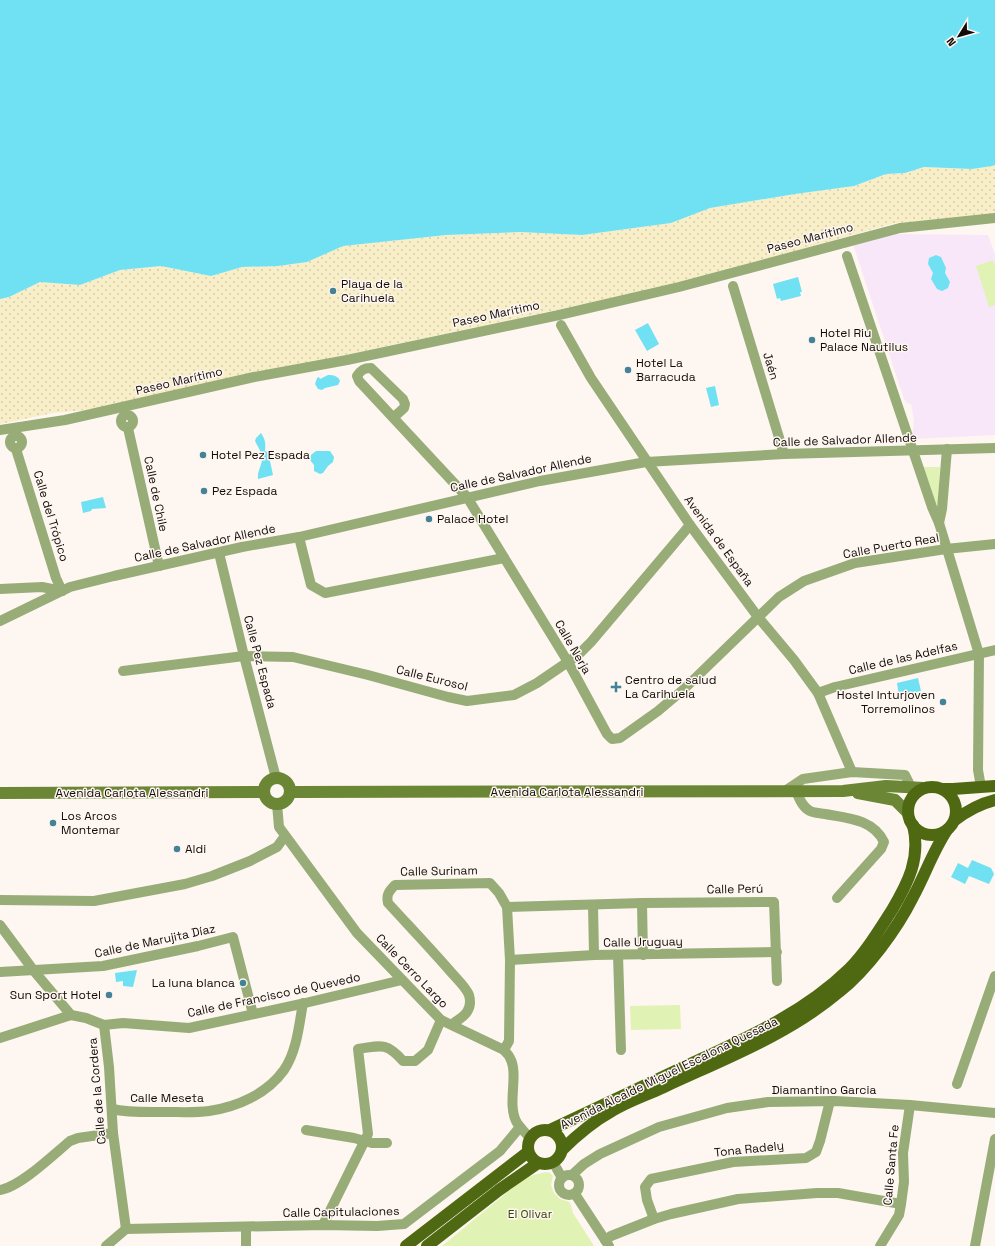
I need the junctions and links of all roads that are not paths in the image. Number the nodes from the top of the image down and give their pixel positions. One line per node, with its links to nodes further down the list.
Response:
1 (995, 218): 7 (street, Paseo Marítimo)
2 (848, 256): 11 (street)
3 (733, 286): 12 (street, Jaén)
4 (562, 325): 13 (street, Avenida de España)
5 (394, 417): 5 (street, Calle Nerja); 14 (street, Calle Nerja)
6 (128, 428): 22 (street, Calle de Chile)
7 (0, 430)
8 (995, 448): 10 (street, Calle de Salvador Allende)
9 (16, 449): 24 (street, Calle del Trópico)
10 (947, 450): 11 (street, Calle de Salvador Allende); 15 (street)
11 (912, 451): 12 (street, Calle de Salvador Allende); 15 (street)
12 (784, 454): 13 (street, Calle de Salvador Allende)
13 (646, 462): 14 (street, Calle de Salvador Allende); 16 (street, Avenida de España)
14 (467, 497): 17 (street, Calle de Salvador Allende); 21 (street, Calle Nerja)
15 (939, 523): 19 (street)
16 (690, 525): 25 (street, Avenida de España); 30 (street, Calle Eurosol)
17 (299, 536): 20 (street, Calle de Salvador Allende); 21 (street)
18 (995, 544): 19 (street, Calle Puerto Real)
19 (946, 549): 25 (street, Calle Puerto Real); 28 (street)
20 (219, 552): 22 (street, Calle de Salvador Allende); 29 (street, Calle Pez Espada)
21 (504, 558): 30 (street, Calle Nerja)
22 (159, 566): 24 (street, Calle de Salvador Allende)
23 (0, 589): 24 (street)
24 (62, 591): 26 (street, Calle de Salvador Allende)
25 (758, 617): 30 (street, Calle Nerja); 32 (street, Avenida de España)
26 (0, 621)
27 (995, 650): 28 (street, Calle de las Adelfas)
28 (979, 654): 32 (street, Calle de las Adelfas); 37 (street)
29 (244, 656): 30 (street, Calle Eurosol); 31 (street, Calle Eurosol); 34 (street, Calle Pez Espada)
30 (568, 662)
31 (123, 670)
32 (818, 693): 33 (street, Avenida de España)
33 (852, 772): 36 (street); 40 (street)
34 (276, 778): 42 (main road); 43 (main road)
35 (995, 786): 37 (main road)
36 (911, 787): 38 (main road, Avenida Carlota Alessandri); 41 (main road, Avenida Carlota Alessandri)
37 (981, 787): 39 (main road)
38 (924, 788): 39 (main road); 47 (main road)
39 (942, 789): 48 (main road)
40 (790, 791): 41 (main road, Avenida Carlota Alessandri); 43 (main road, Avenida Carlota Alessandri); 52 (street)
41 (842, 791): 47 (main road, Avenida Carlota Alessandri)
42 (264, 792): 44 (main road, Avenida Carlota Alessandri); 46 (main road)
43 (291, 792): 46 (main road)
44 (0, 793)
45 (995, 800): 48 (main road)
46 (277, 804): 51 (street, Calle Cerro Largo)
47 (908, 813): 49 (main road)
48 (955, 820): 50 (main road)
49 (913, 826): 50 (main road); 84 (main road, Avenida Alcalde Miguel Escalona Quesada)
50 (947, 830): 90 (main road, Avenida Alcalde Miguel Escalona Quesada)
51 (285, 836): 53 (street); 66 (street, Calle Cerro Largo)
52 (837, 898)
53 (0, 900)
54 (642, 903): 55 (street, Calle Perú); 58 (street, Calle Perú); 59 (street)
55 (593, 905): 56 (street, Calle Perú); 61 (street)
56 (507, 907): 62 (street, Calle Surinam); 73 (street, Calle Surinam)
57 (0, 925): 63 (street)
58 (777, 952): 59 (street, Calle Uruguay); 67 (street, Calle Perú)
59 (643, 954): 60 (street, Calle Uruguay)
60 (618, 955): 61 (street, Calle Uruguay); 76 (street)
61 (594, 956): 62 (street, Calle Uruguay)
62 (510, 960): 75 (street, Calle Surinam)
63 (34, 971): 64 (street, Calle de Marujita Díaz); 69 (street, Calle de Marujita Díaz); 70 (street)
64 (0, 972)
65 (995, 976): 77 (street)
66 (402, 980): 68 (street, Calle de Francisco de Quevedo); 71 (street, Calle Cerro Largo)
67 (777, 981)
68 (303, 1003): 69 (street, Calle de Francisco de Quevedo); 80 (street, Calle Meseta)
69 (254, 1014): 72 (street, Calle de Francisco de Quevedo)
70 (71, 1015): 72 (street, Calle de la Cordera); 74 (street)
71 (441, 1020): 73 (street, Calle Cerro Largo); 88 (street)
72 (104, 1025): 80 (street, Calle de la Cordera)
73 (454, 1026): 75 (street, Calle Cerro Largo)
74 (0, 1038)
75 (504, 1050): 82 (street)
76 (621, 1050)
77 (957, 1084)
78 (830, 1101): 79 (street, Diamantino Garcia); 94 (street, Diamantino Garcia); 98 (street, Tona Radely)
79 (910, 1105): 81 (street, Diamantino Garcia); 97 (street, Calle Santa Fe)
80 (112, 1109): 85 (street, Calle de la Cordera)
81 (995, 1113)
82 (520, 1127): 86 (street); 99 (street, Calle Capitulaciones)
83 (306, 1130): 88 (street)
84 (550, 1130): 86 (main road); 90 (main road)
85 (113, 1133): 95 (street); 101 (street, Calle de la Cordera)
86 (530, 1138): 91 (main road)
87 (995, 1139): 108 (street)
88 (365, 1141): 89 (street); 99 (street)
89 (387, 1143)
90 (562, 1150): 92 (main road)
91 (528, 1152): 93 (main road); 105 (main road)
92 (553, 1162): 93 (main road); 94 (street)
93 (538, 1163): 106 (main road)
94 (567, 1176): 96 (street); 96 (street)
95 (0, 1190)
96 (575, 1194): 102 (street)
97 (901, 1204): 98 (street); 107 (street, Calle Santa Fe)
98 (654, 1219): 102 (street)
99 (323, 1225): 100 (street, Calle Capitulaciones)
100 (246, 1227): 101 (street, Calle Capitulaciones); 104 (street)
101 (126, 1229): 103 (street)
102 (607, 1243)
103 (106, 1246)
104 (246, 1246)
105 (406, 1246)
106 (427, 1246)
107 (880, 1246)
108 (975, 1246)

